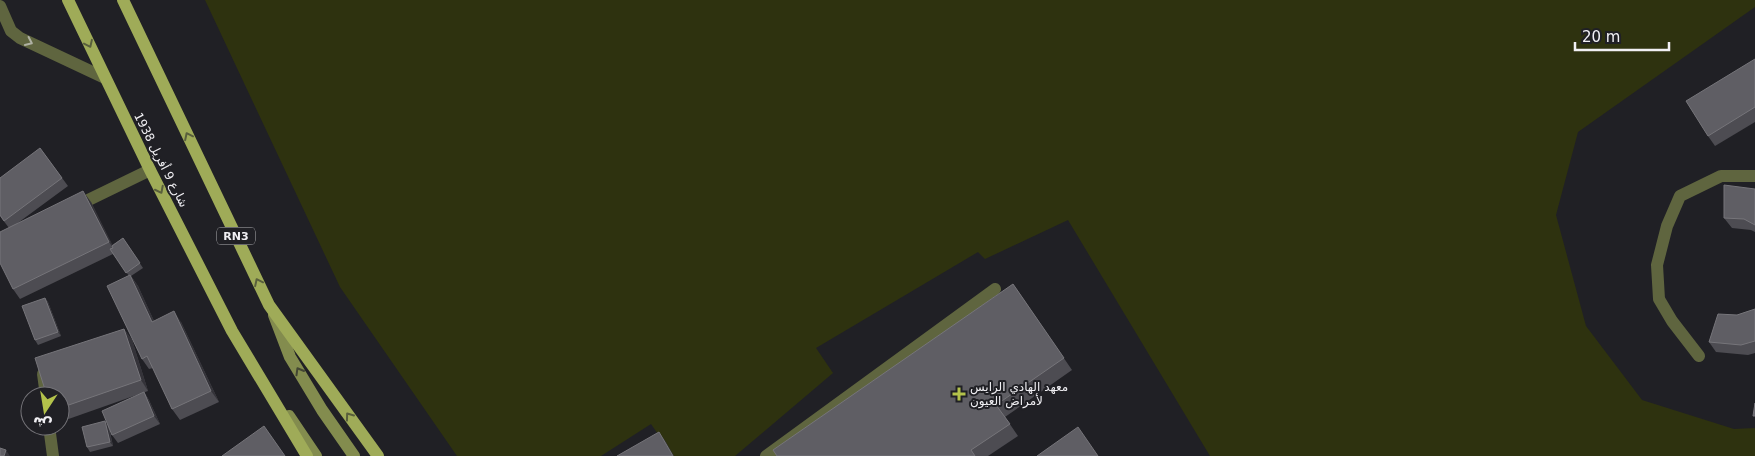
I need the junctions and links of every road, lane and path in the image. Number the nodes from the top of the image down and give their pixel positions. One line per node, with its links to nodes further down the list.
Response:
1 (68, 0): 4 (main road, شارع 9 أفريل 1938, one-way to 4)
2 (123, 0): 9 (main road, RN3, one-way to 2)
3 (0, 6): 4 (street, one-way to 4)
4 (105, 78): 5 (main road, شارع 9 أفريل 1938)
5 (150, 170): 7 (street); 10 (main road, شارع 9 أفريل 1938, one-way to 10)
6 (1755, 176): 11 (street)
7 (65, 212)
8 (995, 289): 20 (street)
9 (270, 305): 18 (main road, one-way to 9); 19 (main road, RN3, one-way to 9)
10 (232, 331): 16 (main road, شارع 9 أفريل 1938); 17 (main road, شارع 9 أفريل 1938)
11 (1700, 356)
12 (41, 363): 13 (street)
13 (44, 386)
14 (50, 436): 15 (street)
15 (53, 456)
16 (307, 456)
17 (316, 456)
18 (354, 456)
19 (378, 456)
20 (766, 456)

